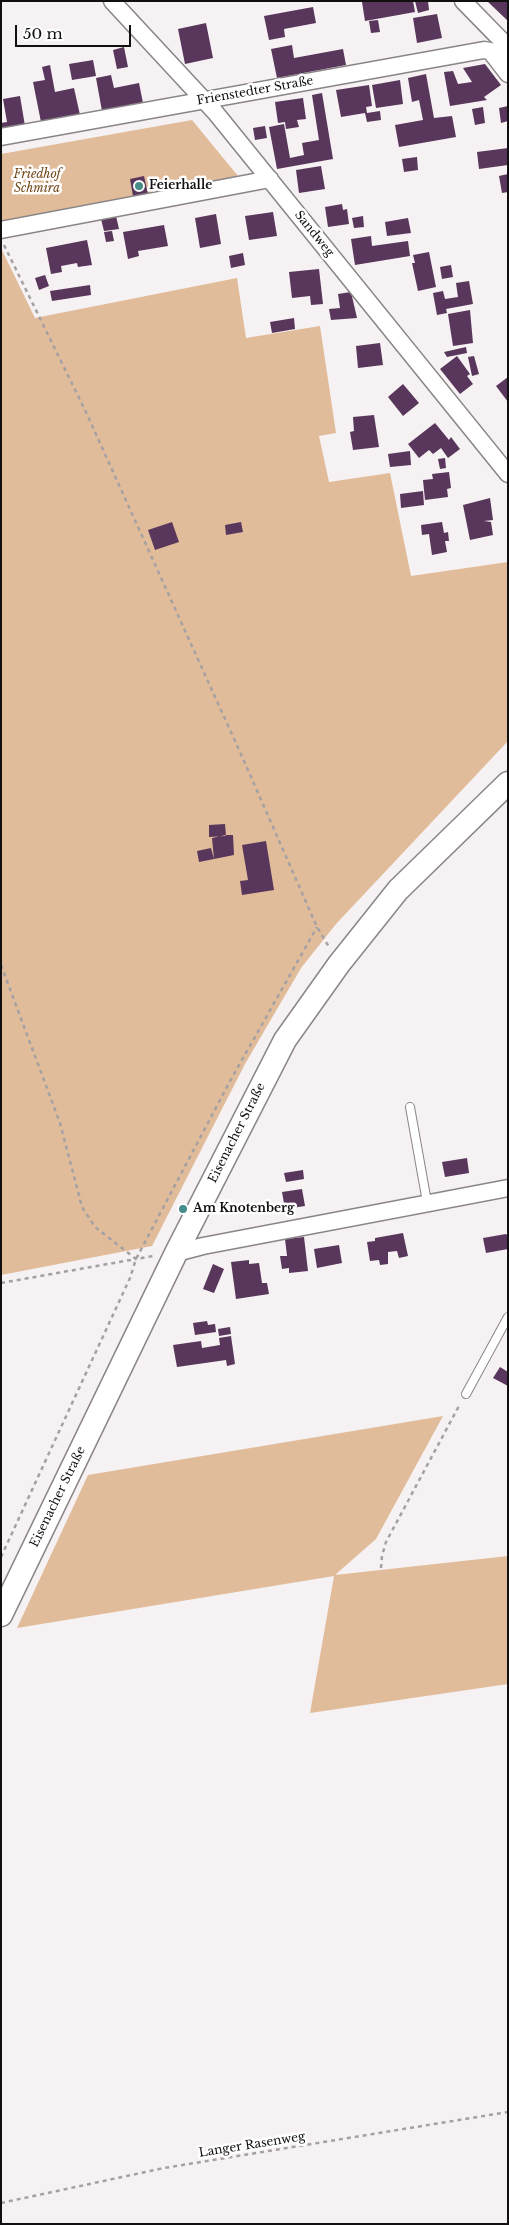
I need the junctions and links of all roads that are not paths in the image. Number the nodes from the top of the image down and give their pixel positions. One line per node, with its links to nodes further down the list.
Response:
1 (112, 1): 7 (street, Sandweg)
2 (462, 1): 3 (street)
3 (508, 47)
4 (490, 51): 5 (street, Frienstedter Straße); 6 (street); 7 (street, Frienstedter Straße)
5 (508, 59)
6 (508, 74)
7 (205, 101): 8 (street, Frienstedter Straße); 9 (street, Sandweg)
8 (1, 137)
9 (270, 179): 10 (street); 11 (street, Sandweg)
10 (1, 230)
11 (508, 474)
12 (508, 783): 16 (main road, Eisenacher Straße)
13 (410, 1107): 15 (lane)
14 (508, 1188): 15 (street)
15 (427, 1202): 16 (street)
16 (176, 1253): 19 (main road, Eisenacher Straße)
17 (508, 1316): 18 (lane)
18 (466, 1394)
19 (1, 1615)

